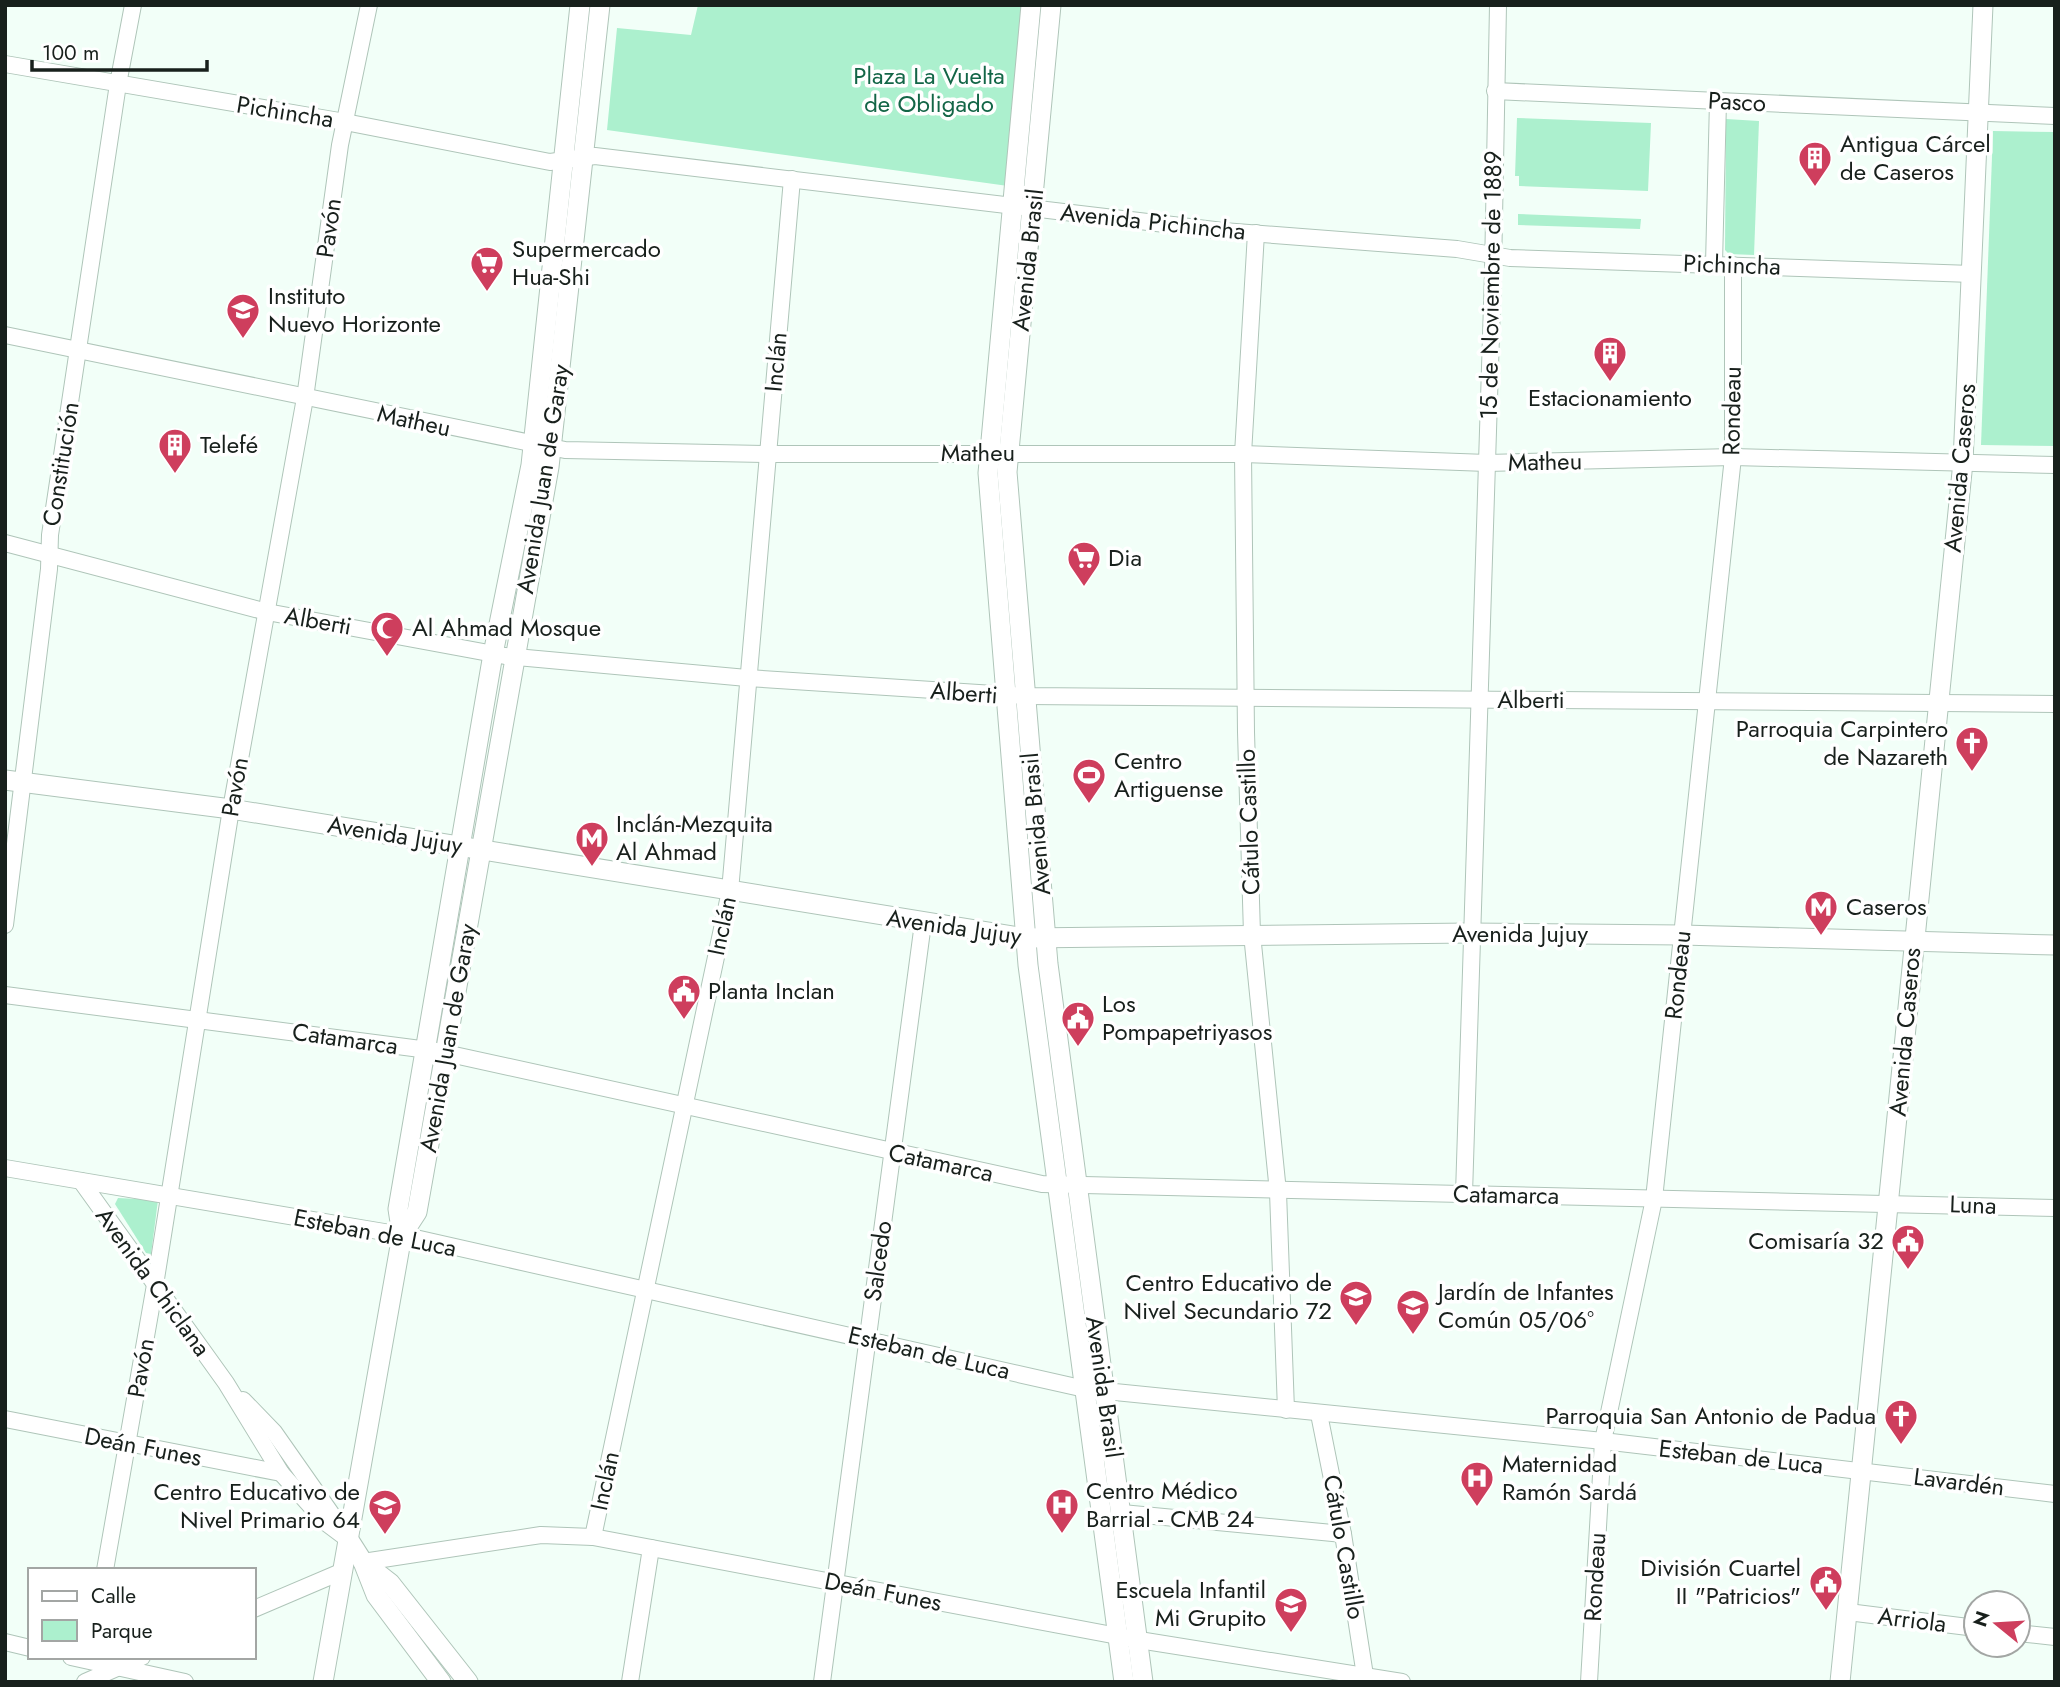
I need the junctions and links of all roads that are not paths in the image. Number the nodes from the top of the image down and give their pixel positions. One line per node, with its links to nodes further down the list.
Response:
1 (133, 5): 10 (street, Constitución)
2 (369, 5): 15 (street, Pavón)
3 (580, 5): 17 (main road, Avenida Juan de Garay)
4 (600, 5): 16 (main road, Avenida Juan de Garay)
5 (1031, 5): 19 (main road, Avenida Brasil)
6 (1051, 5): 20 (main road, Avenida Brasil)
7 (1498, 5): 11 (street, 15 de Noviembre de 1889)
8 (1983, 5): 13 (main road, Avenida Caseros)
9 (5, 64): 10 (street, Pichincha)
10 (118, 84): 15 (street, Pichincha); 27 (street, Constitución)
11 (1495, 91): 12 (street, Pasco); 22 (street, 15 de Noviembre de 1889)
12 (1718, 101): 13 (street, Pasco); 23 (street)
13 (1979, 114): 14 (street, Pasco); 25 (main road, Avenida Caseros)
14 (2055, 116)
15 (345, 122): 17 (street, Pichincha); 28 (street, Pavón)
16 (585, 157): 17 (street, Avenida Pichincha); 18 (street, Avenida Pichincha); 29 (main road, Avenida Juan de Garay)
17 (564, 160): 29 (main road, Avenida Juan de Garay)
18 (792, 179): 19 (street, Avenida Pichincha); 31 (street, Inclán)
19 (1012, 207): 20 (street, Avenida Pichincha); 30 (main road, Avenida Brasil)
20 (1033, 209): 21 (street, Avenida Pichincha); 30 (main road, Avenida Brasil)
21 (1256, 233): 22 (street, Avenida Pichincha); 32 (street, Cátulo Castillo)
22 (1493, 254): 23 (street, Pichincha); 35 (street, 15 de Noviembre de 1889)
23 (1714, 264): 24 (street, Pichincha)
24 (1733, 265): 25 (street, Pichincha); 33 (street, Rondeau)
25 (1972, 274): 34 (main road, Avenida Caseros)
26 (5, 335): 27 (street, Matheu)
27 (78, 351): 28 (street, Matheu); 38 (street, Constitución)
28 (305, 398): 29 (street, Matheu); 39 (street, Pavón)
29 (542, 447): 31 (street, Matheu); 40 (main road, Avenida Juan de Garay); 41 (main road, Avenida Juan de Garay)
30 (998, 453): 31 (street, Matheu); 32 (street, Matheu); 43 (main road, Avenida Brasil); 44 (main road, Avenida Brasil)
31 (767, 454): 42 (street, Inclán)
32 (1243, 454): 35 (street, Matheu); 45 (street, Cátulo Castillo)
33 (1733, 457): 34 (street, Matheu); 35 (street, Matheu); 46 (street, Rondeau)
34 (1963, 462): 36 (street, Matheu); 48 (main road, Avenida Caseros)
35 (1487, 463): 47 (street, 15 de Noviembre de 1889)
36 (2055, 465)
37 (5, 543): 38 (street, Alberti)
38 (49, 556): 39 (street, Alberti); 50 (street, Constitución)
39 (267, 612): 40 (street, Alberti); 51 (street, Pavón)
40 (494, 654): 41 (street, Alberti); 52 (main road, Avenida Juan de Garay)
41 (515, 657): 42 (street, Alberti); 53 (main road, Avenida Juan de Garay)
42 (747, 678): 43 (street, Alberti); 54 (street, Inclán)
43 (1006, 696): 44 (street, Alberti); 60 (main road, Avenida Brasil)
44 (1026, 696): 45 (street, Alberti); 61 (main road, Avenida Brasil)
45 (1246, 696): 47 (street, Alberti); 58 (street, Cátulo Castillo)
46 (1706, 699): 47 (street, Alberti); 48 (street, Alberti); 59 (street, Rondeau)
47 (1478, 700): 57 (street, 15 de Noviembre de 1889)
48 (1937, 703): 49 (street, Alberti); 62 (main road, Avenida Caseros)
49 (2055, 704)
50 (14, 781): 51 (main road, Avenida Jujuy); 56 (street, Constitución)
51 (231, 809): 52 (main road, Avenida Jujuy); 65 (street, Pavón)
52 (461, 846): 53 (main road, Avenida Jujuy); 66 (main road, Avenida Juan de Garay)
53 (481, 849): 54 (main road, Avenida Jujuy); 67 (main road, Avenida Juan de Garay)
54 (730, 891): 55 (main road, Avenida Jujuy); 68 (street, Inclán)
55 (923, 923): 60 (main road, Avenida Jujuy); 69 (street, Salcedo)
56 (5, 925)
57 (1471, 933): 58 (main road, Avenida Jujuy); 59 (main road, Avenida Jujuy); 74 (street, 15 de Noviembre de 1889)
58 (1252, 934): 61 (main road, Avenida Jujuy); 73 (street, Cátulo Castillo)
59 (1682, 935): 62 (main road, Avenida Jujuy); 76 (street, Rondeau)
60 (1026, 938): 61 (main road, Avenida Jujuy); 72 (main road, Avenida Brasil)
61 (1046, 939): 72 (main road, Avenida Brasil)
62 (1913, 944): 63 (main road, Avenida Jujuy); 77 (main road, Avenida Caseros)
63 (2055, 945)
64 (5, 995): 65 (street, Catamarca)
65 (197, 1018): 66 (street, Catamarca); 75 (street, Pavón)
66 (426, 1049): 67 (street, Catamarca); 79 (main road, Avenida Juan de Garay)
67 (447, 1053): 68 (street, Catamarca); 79 (main road, Avenida Juan de Garay)
68 (684, 1107): 69 (street, Catamarca); 81 (street, Inclán)
69 (893, 1153): 72 (street, Catamarca); 82 (street, Salcedo)
70 (5, 1168): 71 (street, Esteban de Luca)
71 (80, 1181): 75 (street, Esteban de Luca); 80 (street, Avenida Chiclana)
72 (1067, 1186): 73 (street, Catamarca); 84 (main road, Avenida Brasil)
73 (1278, 1192): 74 (street, Catamarca); 85 (street, Cátulo Castillo)
74 (1464, 1194): 76 (street, Catamarca)
75 (168, 1196): 79 (street, Esteban de Luca); 80 (street, Pavón)
76 (1654, 1199): 77 (street, Catamarca); 88 (street, Rondeau)
77 (1890, 1203): 78 (street, Luna); 90 (main road, Avenida Caseros)
78 (2055, 1208)
79 (402, 1235): 81 (street, Esteban de Luca); 96 (main road, Avenida Juan de Garay)
80 (155, 1285): 83 (street, Avenida Chiclana); 89 (street, Pavón)
81 (645, 1290): 82 (street, Esteban de Luca); 95 (street, Inclán)
82 (868, 1339): 84 (street, Esteban de Luca); 101 (street, Salcedo)
83 (226, 1383): 91 (street, Avenida Chiclana); 96 (street, Avenida Chiclana)
84 (1094, 1390): 85 (street, Esteban de Luca); 93 (main road, Avenida Brasil); 107 (main road, Avenida Brasil)
85 (1286, 1409): 86 (street, Esteban de Luca)
86 (1319, 1413): 88 (street, Esteban de Luca); 94 (street, Cátulo Castillo)
87 (5, 1419): 89 (street, Deán Funes)
88 (1603, 1441): 90 (street, Esteban de Luca); 124 (street, Rondeau)
89 (128, 1444): 91 (street, Deán Funes); 99 (street, Pavón)
90 (1863, 1470): 92 (street, Lavardén); 103 (main road, Avenida Caseros)
91 (281, 1473): 96 (street, Avenida Chiclana)
92 (2055, 1494)
93 (1122, 1513): 94 (street); 107 (main road, Avenida Brasil)
94 (1343, 1534): 113 (street, Cátulo Castillo)
95 (593, 1537): 97 (street, Deán Funes); 98 (street, Deán Funes)
96 (349, 1540): 98 (main road, Avenida Chiclana); 100 (main road, Avenida Juan de Garay)
97 (651, 1548): 101 (street, Deán Funes); 119 (street)
98 (363, 1562): 117 (main road, Avenida Chiclana); 118 (main road, Avenida Chiclana)
99 (104, 1568)
100 (343, 1571): 102 (street); 116 (main road, Avenida Juan de Garay)
101 (835, 1583): 107 (street, Deán Funes); 120 (street, Salcedo)
102 (256, 1608)
103 (1848, 1612): 104 (street, Arriola); 125 (main road, Avenida Caseros)
104 (1962, 1626)
105 (2032, 1635): 106 (street)
106 (2055, 1637)
107 (1129, 1638): 113 (street, Deán Funes); 121 (main road, Avenida Brasil); 122 (main road, Avenida Brasil)
108 (5, 1642): 109 (street)
109 (28, 1648)
110 (88, 1659): 112 (street); 114 (street)
111 (137, 1659): 112 (street)
112 (117, 1668): 114 (street); 115 (street)
113 (1366, 1679): 123 (street, Deán Funes)
114 (84, 1682)
115 (184, 1682)
116 (323, 1682)
117 (441, 1682)
118 (468, 1682)
119 (630, 1682)
120 (822, 1682)
121 (1124, 1682)
122 (1143, 1682)
123 (1402, 1682)
124 (1590, 1682)
125 (1840, 1682)

